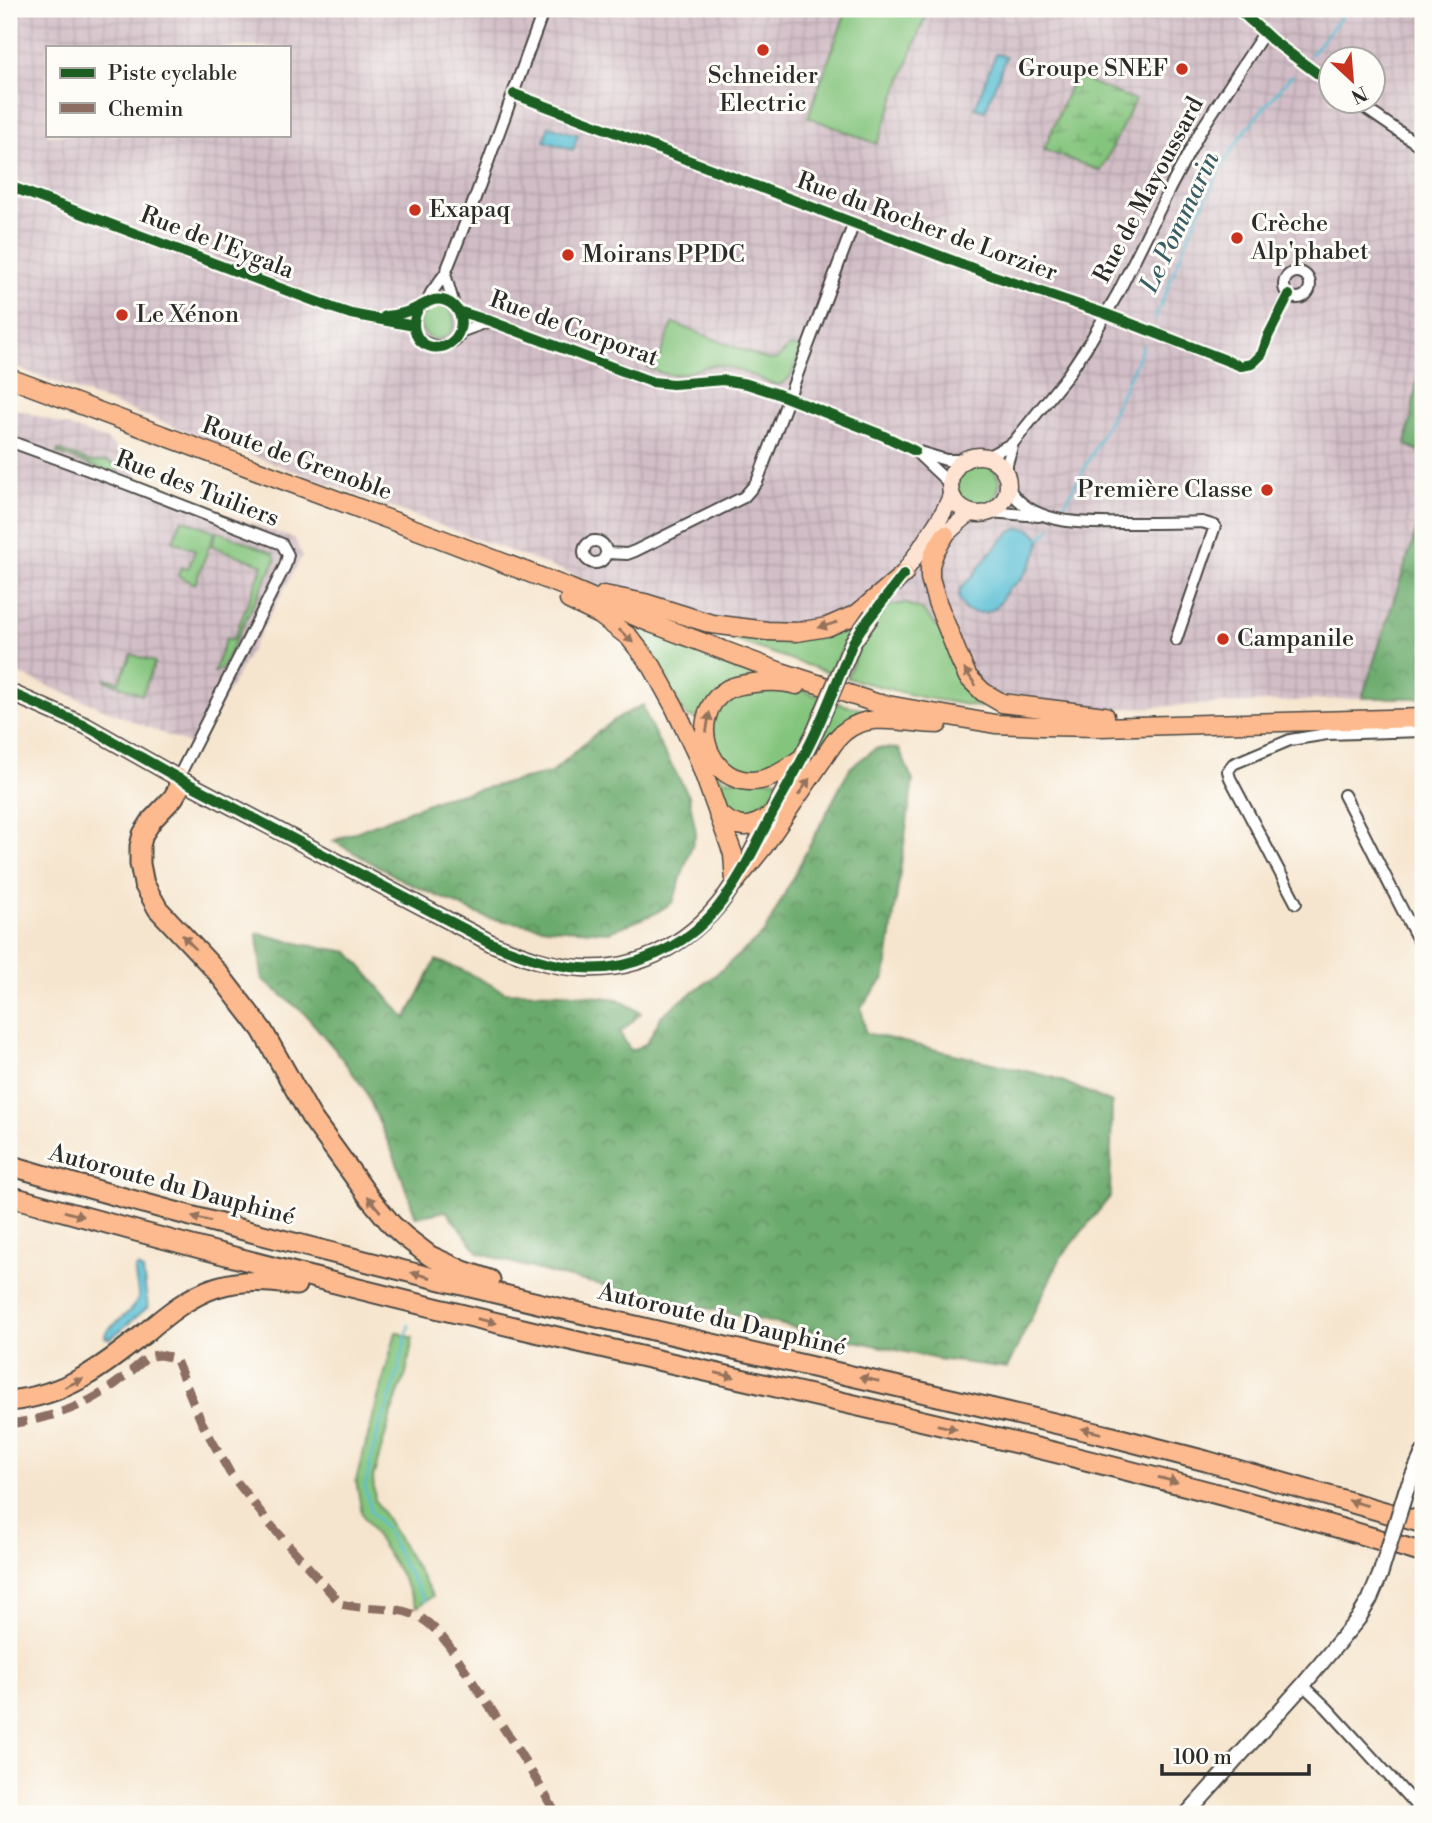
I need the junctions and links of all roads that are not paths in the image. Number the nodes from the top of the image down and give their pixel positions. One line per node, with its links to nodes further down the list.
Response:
1 (544, 9): 5 (street)
2 (1238, 9): 3 (street)
3 (1264, 33): 4 (street); 14 (street, Rue de Mayoussard)
4 (1316, 72)
5 (513, 94): 9 (street, Rue du Rocher de Lorzier); 10 (street)
6 (1376, 116): 7 (street)
7 (1423, 148)
8 (9, 186): 15 (street, Rue de l'Eygala)
9 (854, 223): 14 (street, Rue du Rocher de Lorzier); 20 (street)
10 (444, 274): 12 (street); 13 (street)
11 (1289, 295): 14 (street, Rue du Rocher de Lorzier)
12 (424, 304): 13 (street); 15 (street); 17 (street)
13 (456, 308): 16 (street, Rue de Corporat); 18 (street)
14 (1106, 314): 22 (street, Rue de Mayoussard)
15 (374, 318): 17 (street, Rue de l'Eygala)
16 (490, 321): 18 (street); 20 (street, Rue de Corporat)
17 (414, 326): 18 (street)
18 (460, 332)
19 (9, 378): 32 (main road, Route de Grenoble)
20 (789, 399): 23 (street, Rue de Corporat); 33 (street)
21 (9, 441): 45 (street, Rue des Tuiliers)
22 (1013, 443): 24 (street, Rue de Mayoussard); 26 (street)
23 (915, 451): 25 (street); 27 (street, Rue de Corporat)
24 (987, 457): 25 (main road); 26 (main road)
25 (963, 460): 27 (main road)
26 (1007, 482): 28 (main road); 30 (street)
27 (951, 490): 29 (main road); 34 (main road)
28 (990, 512): 29 (main road); 30 (street)
29 (971, 513): 31 (main road)
30 (1049, 517): 36 (street)
31 (945, 535): 34 (main road); 41 (main road, one-way to 31)
32 (436, 537): 35 (main road, Route de Grenoble); 47 (main road, one-way to 47)
33 (606, 553)
34 (907, 570): 35 (main road, one-way to 35); 44 (main road, bridge)
35 (569, 588): 38 (main road, Route de Grenoble); 41 (main road, Route de Grenoble)
36 (1176, 640)
37 (9, 691): 45 (main road)
38 (876, 703): 42 (main road, Route de Grenoble); 44 (main road, one-way to 38)
39 (1423, 707): 41 (main road)
40 (1423, 718): 41 (main road)
41 (1101, 722): 42 (main road, Route de Grenoble)
42 (995, 724): 49 (main road, one-way to 42)
43 (1423, 731): 50 (street)
44 (802, 758): 48 (main road)
45 (178, 778): 49 (main road); 55 (highway, one-way to 45)
46 (1343, 795): 51 (street)
47 (718, 814): 48 (main road); 49 (main road)
48 (771, 815): 49 (main road)
49 (735, 882)
50 (1296, 903)
51 (1423, 949)
52 (9, 1165): 55 (highway, Autoroute du Dauphiné, one-way to 52)
53 (9, 1196): 54 (highway, one-way to 54)
54 (397, 1299): 56 (highway, one-way to 54); 59 (highway, one-way to 59)
55 (631, 1324): 58 (highway, Autoroute du Dauphiné, one-way to 55)
56 (9, 1401)
57 (1423, 1453): 60 (street, bridge)
58 (1423, 1523)
59 (1423, 1553)
60 (1303, 1685): 61 (street); 62 (street)
61 (1423, 1813)
62 (1187, 1814)

